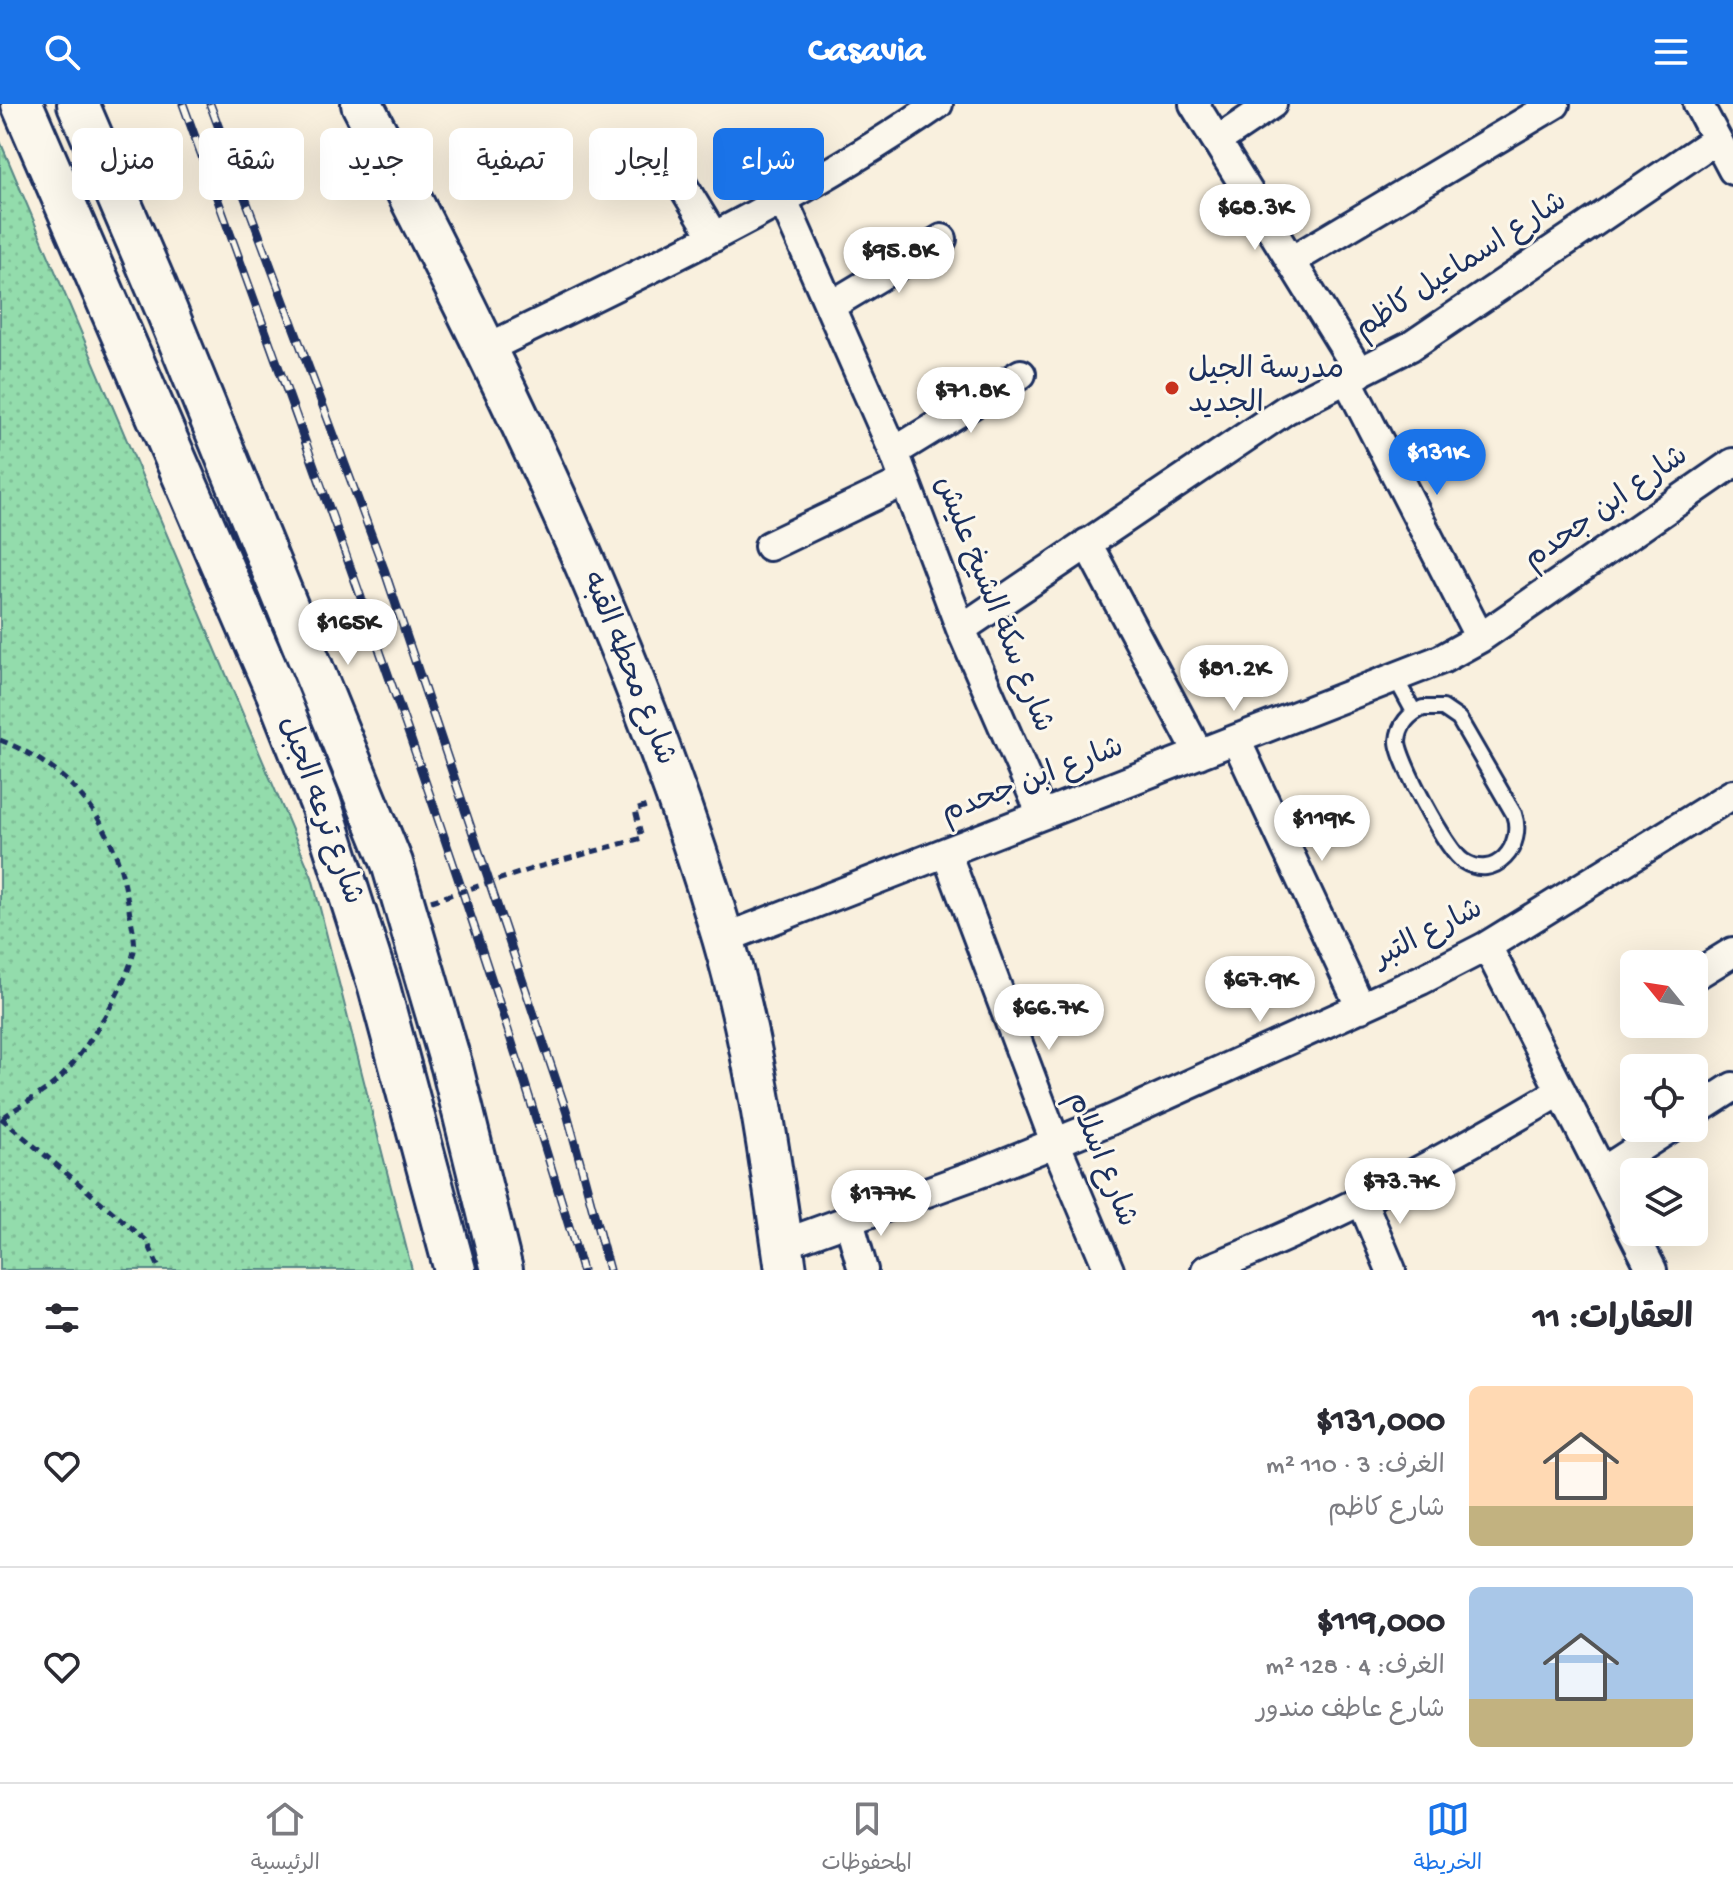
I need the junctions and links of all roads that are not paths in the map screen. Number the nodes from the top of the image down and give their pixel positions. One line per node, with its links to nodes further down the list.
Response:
1 (22, 104): 37 (main road, شارع ترعه الجبل)
2 (78, 104): 36 (main road, شارع ترعه الجبل)
3 (362, 104): 19 (main road, شارع محطه القبه)
4 (1194, 104): 10 (street)
5 (1272, 104): 10 (street)
6 (1555, 104): 17 (street)
7 (1698, 104): 9 (street)
8 (930, 106): 12 (street)
9 (1715, 140): 11 (street); 21 (street, شارع اسماعيل كاظم)
10 (1217, 141): 17 (street)
11 (1733, 170)
12 (824, 174)
13 (692, 200): 15 (street)
14 (783, 200): 15 (street); 18 (street, شارع سكة الشيخ عليش)
15 (714, 237): 19 (street)
16 (942, 239): 18 (street)
17 (1291, 261): 21 (street)
18 (830, 306): 22 (street, شارع سكة الشيخ عليش)
19 (488, 348): 38 (main road, شارع محطه القبه)
20 (1021, 374): 22 (street)
21 (1354, 376): 25 (street, شارع اسماعيل كاظم); 28 (street)
22 (894, 452): 24 (street, شارع سكة الشيخ عليش)
23 (1733, 463): 28 (street, شارع ابن جحدم)
24 (905, 481): 26 (street); 27 (street, شارع سكة الشيخ عليش)
25 (1087, 543): 27 (street, شارع اسماعيل كاظم); 32 (street)
26 (769, 546)
27 (961, 629): 34 (street, شارع سكة الشيخ عليش)
28 (1480, 638): 29 (street, شارع ابن جحدم)
29 (1396, 679): 30 (lane); 31 (street, شارع ابن جحدم)
30 (1414, 712): 30 (lane)
31 (1236, 740): 32 (street, شارع ابن جحدم); 42 (street)
32 (1199, 754): 34 (street, شارع ابن جحدم)
33 (1733, 794): 39 (street, شارع التبر)
34 (1042, 815): 35 (street, شارع ابن جحدم)
35 (946, 852): 38 (street, شارع ابن جحدم); 46 (street, شارع اسلام)
36 (392, 863): 37 (main road); 53 (main road, شارع ترعه الجبل)
37 (346, 880): 52 (main road, شارع ترعه الجبل)
38 (723, 939): 51 (main road, شارع محطه القبه)
39 (1487, 946): 42 (street, شارع التبر); 44 (street)
40 (1733, 952): 41 (street)
41 (1708, 967)
42 (1361, 1008): 46 (street, شارع التبر)
43 (1733, 1087): 45 (street)
44 (1561, 1091): 48 (street); 49 (street)
45 (1708, 1103)
46 (1055, 1142): 50 (street, شارع التبر); 55 (street, شارع اسلام)
47 (1648, 1142): 48 (street)
48 (1602, 1172): 58 (street)
49 (1362, 1201): 56 (street); 57 (street)
50 (849, 1221): 51 (street, شارع التبر); 54 (street)
51 (784, 1257)
52 (455, 1270)
53 (502, 1270)
54 (863, 1270)
55 (1109, 1270)
56 (1206, 1270)
57 (1391, 1270)
58 (1652, 1270)

